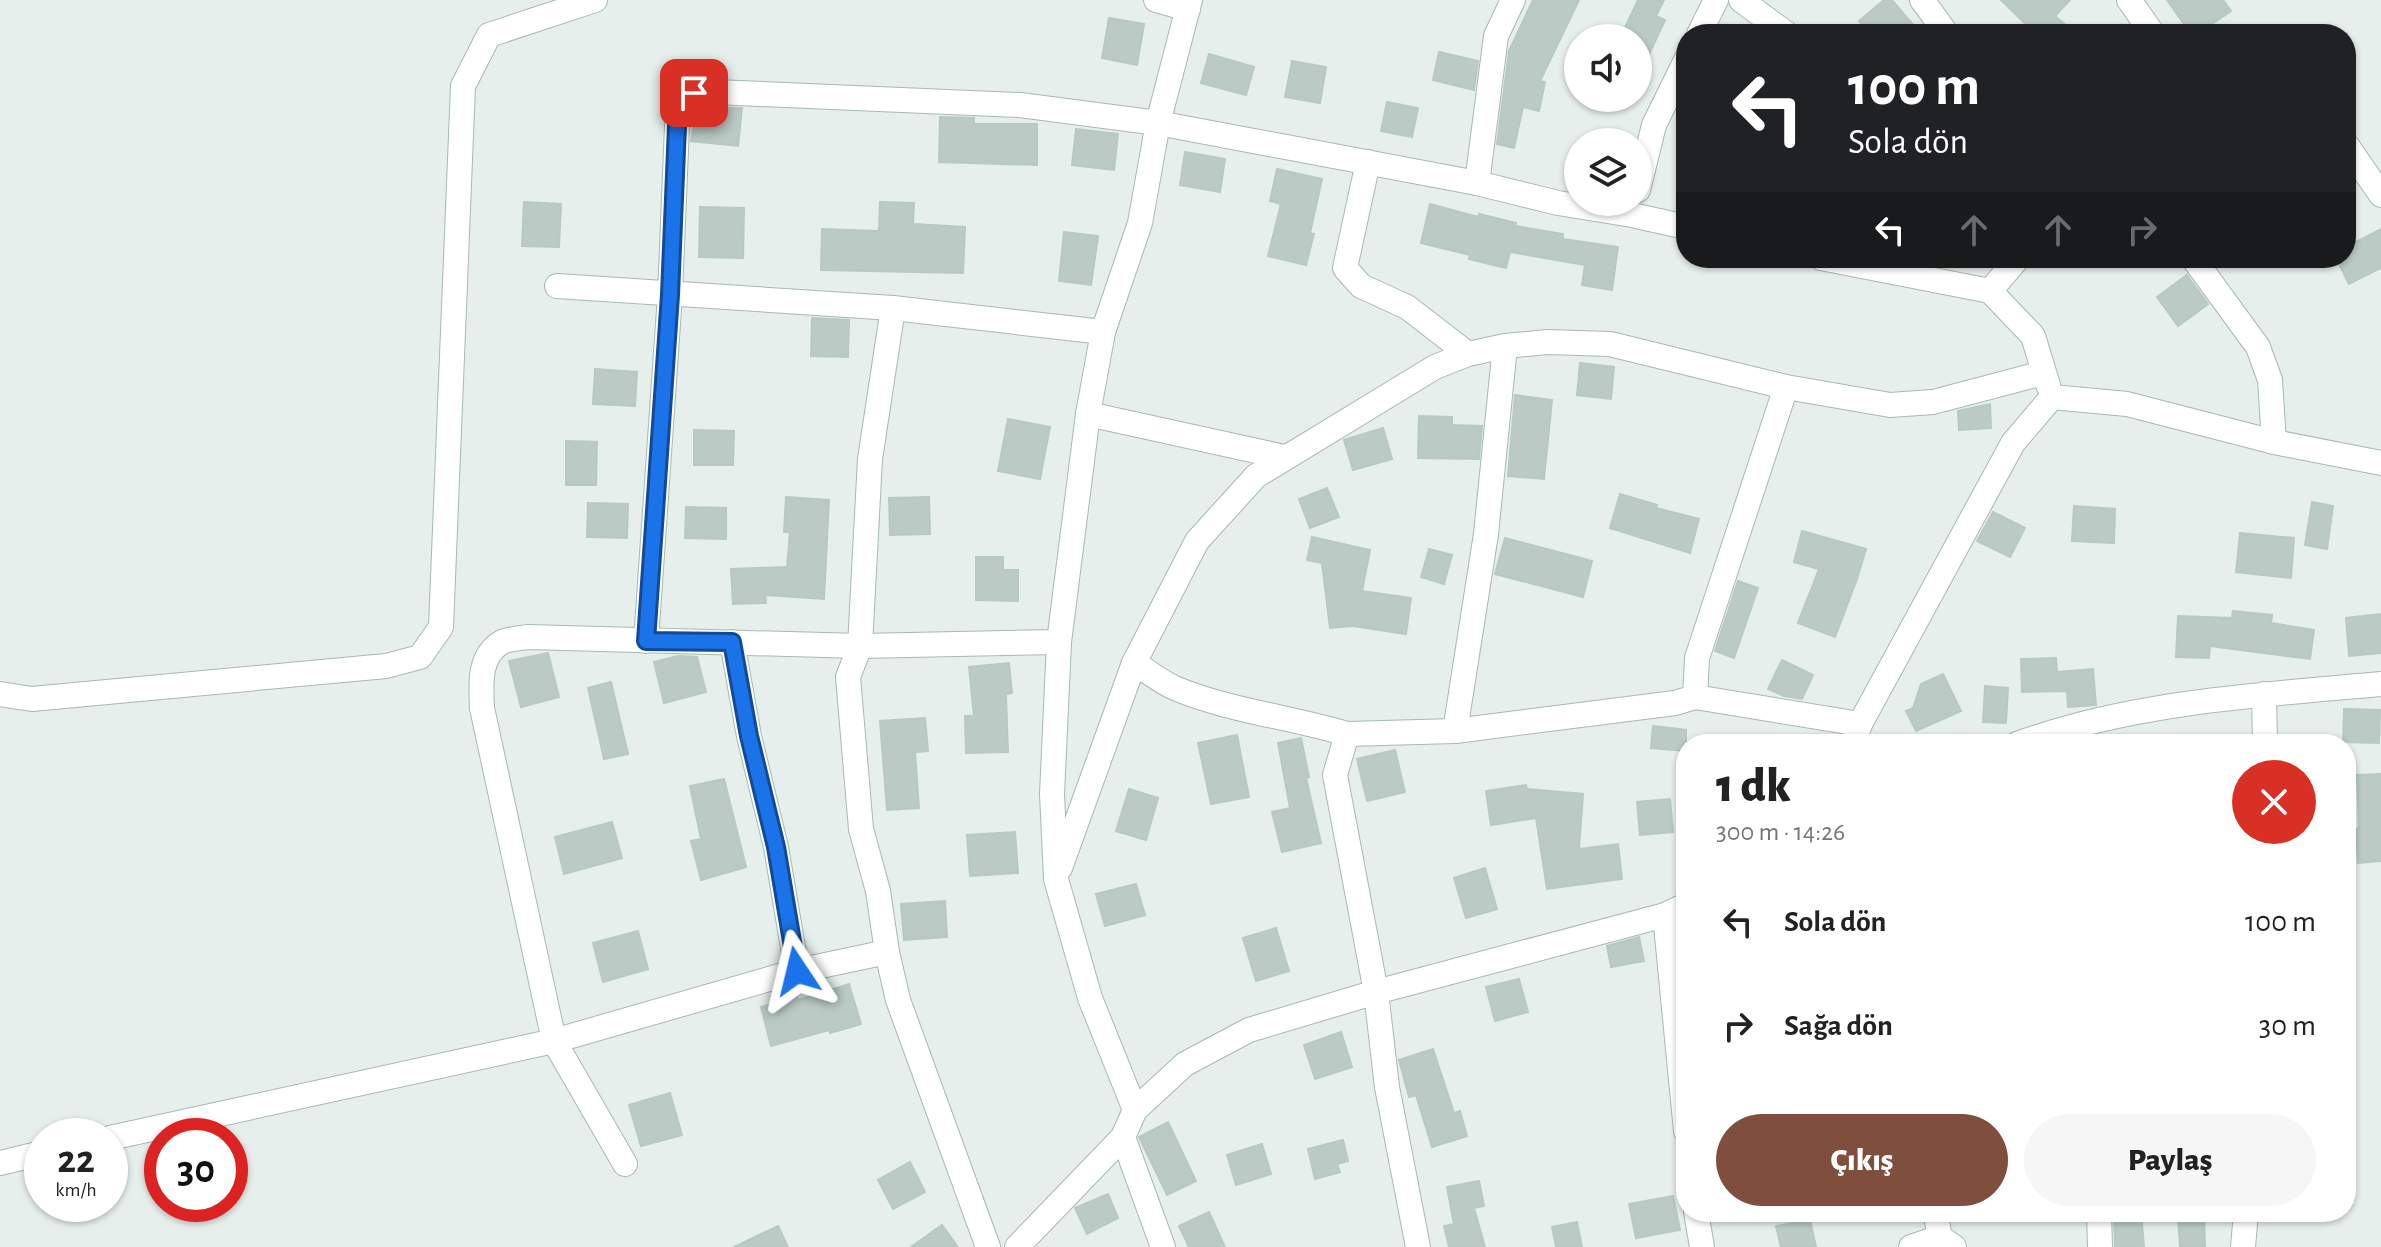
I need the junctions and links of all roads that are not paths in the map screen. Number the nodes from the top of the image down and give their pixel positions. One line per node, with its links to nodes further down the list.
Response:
1 (595, 0): 46 (street)
2 (1156, 0): 8 (street)
3 (1513, 0): 18 (street)
4 (1716, 0): 9 (street)
5 (1741, 0): 10 (street)
6 (1922, 0): 11 (street)
7 (2129, 0): 12 (street)
8 (1189, 4): 14 (street)
9 (1704, 24)
10 (1773, 24)
11 (1940, 24)
12 (2146, 24)
13 (1676, 80): 15 (street)
14 (1158, 123): 17 (street); 28 (street); 30 (street)
15 (1652, 133)
16 (2356, 159): 19 (street)
17 (1368, 162): 18 (street); 32 (street)
18 (1477, 183): 20 (street)
19 (2381, 195)
20 (1564, 203)
21 (1652, 215): 22 (street)
22 (1676, 223)
23 (1872, 268): 27 (street)
24 (2010, 268): 27 (street)
25 (2200, 268): 37 (street)
26 (557, 286): 28 (street)
27 (1990, 291): 33 (street)
28 (670, 295): 29 (street); 40 (street)
29 (893, 308): 30 (street); 43 (street)
30 (1103, 332): 36 (street)
31 (1505, 346): 32 (street); 34 (street); 49 (street)
32 (1468, 354): 38 (street)
33 (2043, 373): 34 (street); 35 (street)
34 (1786, 387): 48 (street)
35 (2052, 397): 37 (street); 51 (street)
36 (1088, 414): 38 (street); 42 (street)
37 (2274, 442): 39 (street)
38 (1284, 457): 44 (street)
39 (2381, 463)
40 (646, 641): 41 (street); 59 (street)
41 (732, 642): 43 (street); 57 (street)
42 (1059, 642): 43 (street); 54 (street)
43 (860, 646): 56 (street)
44 (1134, 663): 50 (street); 54 (street)
45 (2381, 684): 47 (street)
46 (0, 694)
47 (2264, 694): 52 (street); 53 (street)
48 (1695, 697): 49 (street); 51 (street)
49 (1455, 731): 50 (street)
50 (1347, 734): 58 (street)
51 (1857, 734)
52 (2072, 734)
53 (2265, 734)
54 (1056, 879): 60 (street)
55 (1676, 910): 58 (street)
56 (887, 952): 57 (street); 71 (street)
57 (797, 971): 59 (street)
58 (1376, 992): 60 (street); 74 (street)
59 (554, 1041): 61 (street); 65 (street)
60 (1135, 1110): 62 (street)
61 (128, 1134)
62 (1123, 1137): 72 (street); 73 (street)
63 (24, 1157): 64 (street)
64 (0, 1163)
65 (625, 1164)
66 (1698, 1222): 75 (street)
67 (1939, 1222): 70 (street)
68 (2099, 1222): 77 (street)
69 (2245, 1222): 78 (street)
70 (1947, 1242): 76 (street)
71 (988, 1247)
72 (1017, 1247)
73 (1163, 1247)
74 (1418, 1247)
75 (1702, 1247)
76 (1911, 1247)
77 (2100, 1247)
78 (2243, 1247)

